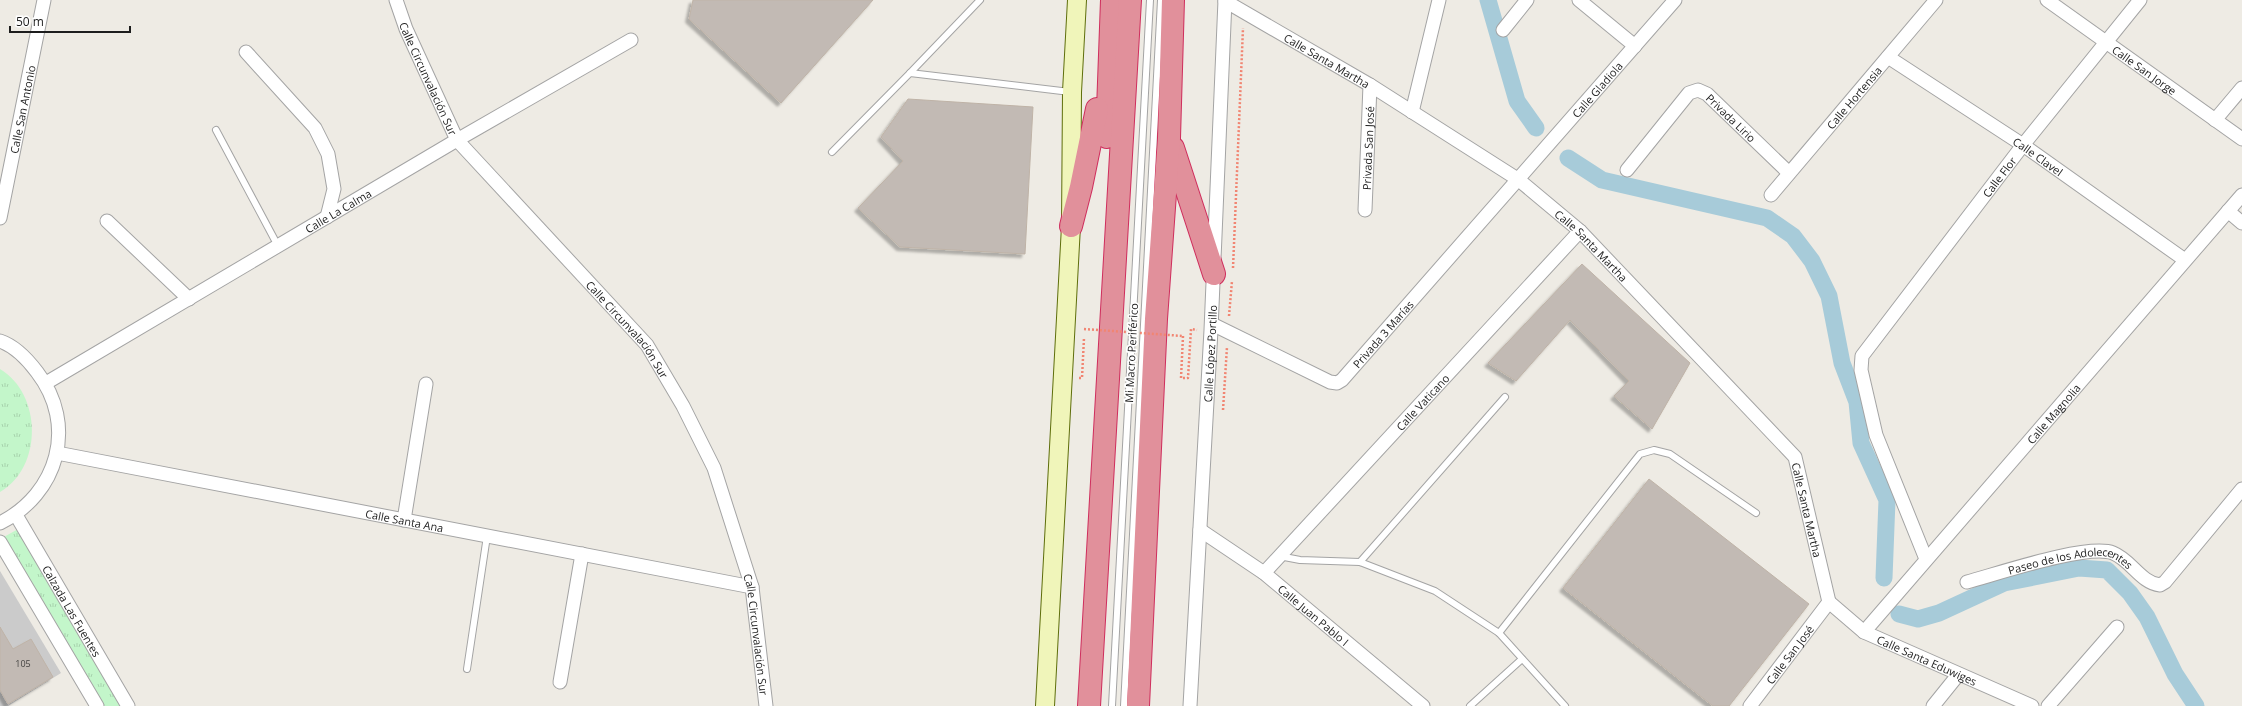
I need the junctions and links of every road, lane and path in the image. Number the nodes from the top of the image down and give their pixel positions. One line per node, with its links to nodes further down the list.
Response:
1 (44, 0): 45 (street, Calle San Antonio)
2 (396, 0): 34 (street, Calle Circunvalación Sur)
3 (980, 0): 25 (lane)
4 (1077, 0): 28 (street)
5 (1112, 0): 18 (highway)
6 (1130, 0): 53 (highway)
7 (1150, 0): 92 (lane, Mi Macro Periférico)
8 (1161, 0): 93 (lane, Mi Macro Periférico)
9 (1173, 0): 32 (highway)
10 (1225, 0): 26 (street, Calle Santa Martha); 52 (street, Calle López Portillo)
11 (1439, 0): 29 (street)
12 (1526, 0): 19 (street)
13 (1579, 0): 22 (street)
14 (1675, 0): 22 (street, Calle Gladiola)
15 (1936, 0): 24 (street, Calle Hortensia)
16 (2047, 0): 21 (street, Calle San Jorge)
17 (2140, 0): 21 (street, Calle Flor)
18 (1110, 30): 48 (highway); 53 (highway)
19 (1503, 30)
20 (631, 40): 34 (street, Calle La Calma)
21 (2106, 42): 30 (street, Calle San Jorge); 35 (street, Calle Flor)
22 (1635, 46): 39 (street, Calle Gladiola)
23 (246, 52): 44 (street)
24 (1888, 57): 35 (street, Calle Clavel); 38 (street, Calle Hortensia)
25 (910, 73): 28 (lane); 36 (lane)
26 (1370, 86): 29 (street, Calle Santa Martha); 42 (street, Privada San José)
27 (2242, 88): 30 (street)
28 (1072, 92): 48 (street)
29 (1412, 112): 39 (street, Calle Santa Martha)
30 (2215, 120): 33 (street, Calle San Jorge)
31 (216, 130): 50 (lane)
32 (1170, 138): 52 (highway); 94 (highway)
33 (2242, 139)
34 (457, 140): 44 (street, Calle La Calma); 77 (street, Calle Circunvalación Sur)
35 (2023, 145): 51 (street, Calle Clavel); 73 (street, Calle Flor)
36 (832, 152)
37 (1626, 170): 38 (street, Privada Lirio)
38 (1789, 173): 40 (street, Calle Hortensia)
39 (1519, 180): 49 (street, Calle Santa Martha); 55 (street, Privada 3 Marías)
40 (1771, 195)
41 (2242, 195): 43 (street, Calle Magnolia)
42 (1365, 210)
43 (2228, 211): 47 (street); 51 (street, Calle Magnolia)
44 (327, 217): 50 (street, Calle La Calma)
45 (0, 218)
46 (107, 221): 54 (street)
47 (2242, 223)
48 (1070, 226): 90 (street)
49 (1580, 232): 72 (street, Calle Vaticano); 78 (street, Calle Santa Martha)
50 (278, 246): 54 (street, Calle La Calma)
51 (2185, 260): 73 (street, Calle Magnolia)
52 (1214, 274): 55 (street, Calle López Portillo)
53 (1114, 287): 91 (highway)
54 (190, 299): 59 (street, Calle La Calma)
55 (1212, 324): 68 (street, Calle López Portillo)
56 (1191, 329): 58 (path, bridge)
57 (0, 341): 59 (street)
58 (1082, 378)
59 (46, 383): 62 (street)
60 (426, 384): 66 (street)
61 (1505, 397): 74 (lane)
62 (57, 453): 65 (street); 66 (street, Calle Santa Ana)
63 (2242, 489): 76 (street, Paseo de los Adolecentes)
64 (1756, 513): 81 (lane)
65 (16, 515): 67 (street); 88 (street, Calzada Las Fuentes)
66 (404, 520): 69 (street, Calle Santa Ana)
67 (0, 524)
68 (1200, 530): 75 (street, Calle Juan Pablo I); 95 (street, Calle López Portillo)
69 (487, 536): 71 (street, Calle Santa Ana); 83 (lane)
70 (0, 542): 87 (street)
71 (582, 554): 77 (street, Calle Santa Ana); 85 (street)
72 (1279, 556): 74 (lane); 75 (street, Calle Vaticano)
73 (1926, 559): 80 (street, Calle Magnolia)
74 (1360, 562): 81 (lane)
75 (1264, 573): 86 (street, Calle Juan Pablo I)
76 (1967, 582)
77 (752, 587): 89 (street, Calle Circunvalación Sur)
78 (1829, 602): 80 (street, Calle Santa Eduwiges); 98 (street, Calle San José)
79 (2117, 627): 101 (street)
80 (1864, 632): 84 (street, Calle Santa Eduwiges)
81 (1499, 633): 82 (lane)
82 (1522, 659): 96 (lane); 97 (lane)
83 (467, 668)
84 (1958, 674): 99 (street); 100 (street, Calle Santa Eduwiges)
85 (560, 682)
86 (1418, 705)
87 (97, 706)
88 (128, 706)
89 (766, 706)
90 (1046, 706)
91 (1089, 706)
92 (1112, 706)
93 (1124, 706)
94 (1138, 706)
95 (1190, 706)
96 (1470, 706)
97 (1565, 706)
98 (1750, 706)
99 (1933, 706)
100 (2032, 706)
101 (2048, 706)

